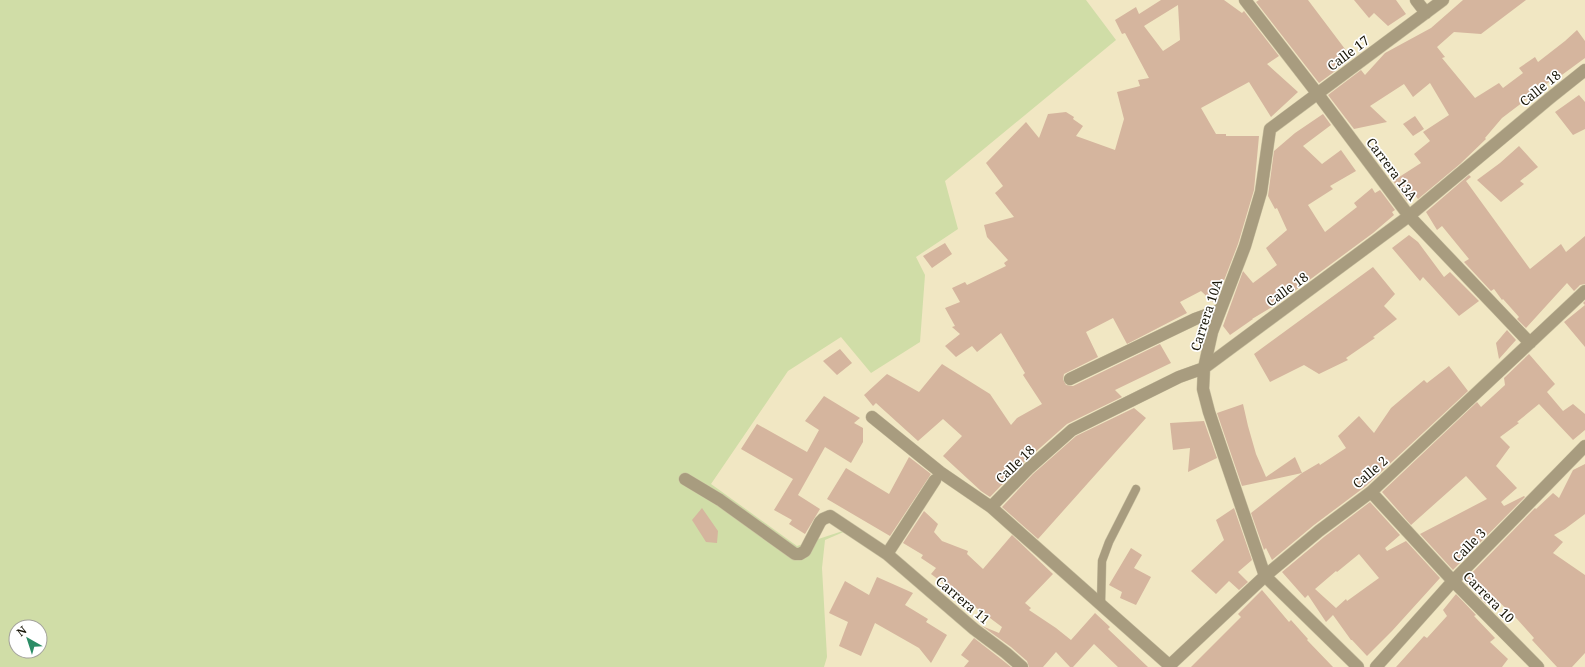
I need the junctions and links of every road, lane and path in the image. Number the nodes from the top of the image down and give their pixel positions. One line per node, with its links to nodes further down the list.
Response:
1 (1245, 0): 6 (street, Carrera 13A)
2 (1416, 0): 4 (street)
3 (1443, 0): 4 (street, Calle 17)
4 (1426, 13): 6 (street, Calle 17)
5 (1585, 70): 8 (street, Calle 18)
6 (1317, 93): 7 (street, Calle 17); 8 (street, Carrera 13A)
7 (1270, 129): 10 (street, Carrera 10A)
8 (1409, 216): 11 (street, Carrera 13A); 12 (street, Calle 18)
9 (1585, 291): 11 (street, Calle 2)
10 (1220, 310): 12 (street, Carrera 10A); 13 (street)
11 (1530, 343): 19 (street, Calle 2)
12 (1204, 368): 20 (street, Calle 18); 22 (street, Carrera 10A)
13 (1070, 379)
14 (872, 417): 20 (street)
15 (1585, 446): 23 (street, Calle 3)
16 (686, 479): 21 (street, Carrera 11)
17 (935, 480): 21 (street)
18 (1136, 489): 24 (lane)
19 (1371, 492): 22 (street, Calle 2); 23 (street, Carrera 10)
20 (992, 507): 24 (street)
21 (887, 554): 26 (street, Carrera 11)
22 (1265, 576): 25 (street, Calle 2); 27 (street)
23 (1454, 581): 28 (street, Calle 3); 29 (street, Carrera 10)
24 (1101, 604): 25 (street)
25 (1168, 666)
26 (1022, 667)
27 (1358, 667)
28 (1376, 667)
29 (1538, 667)

